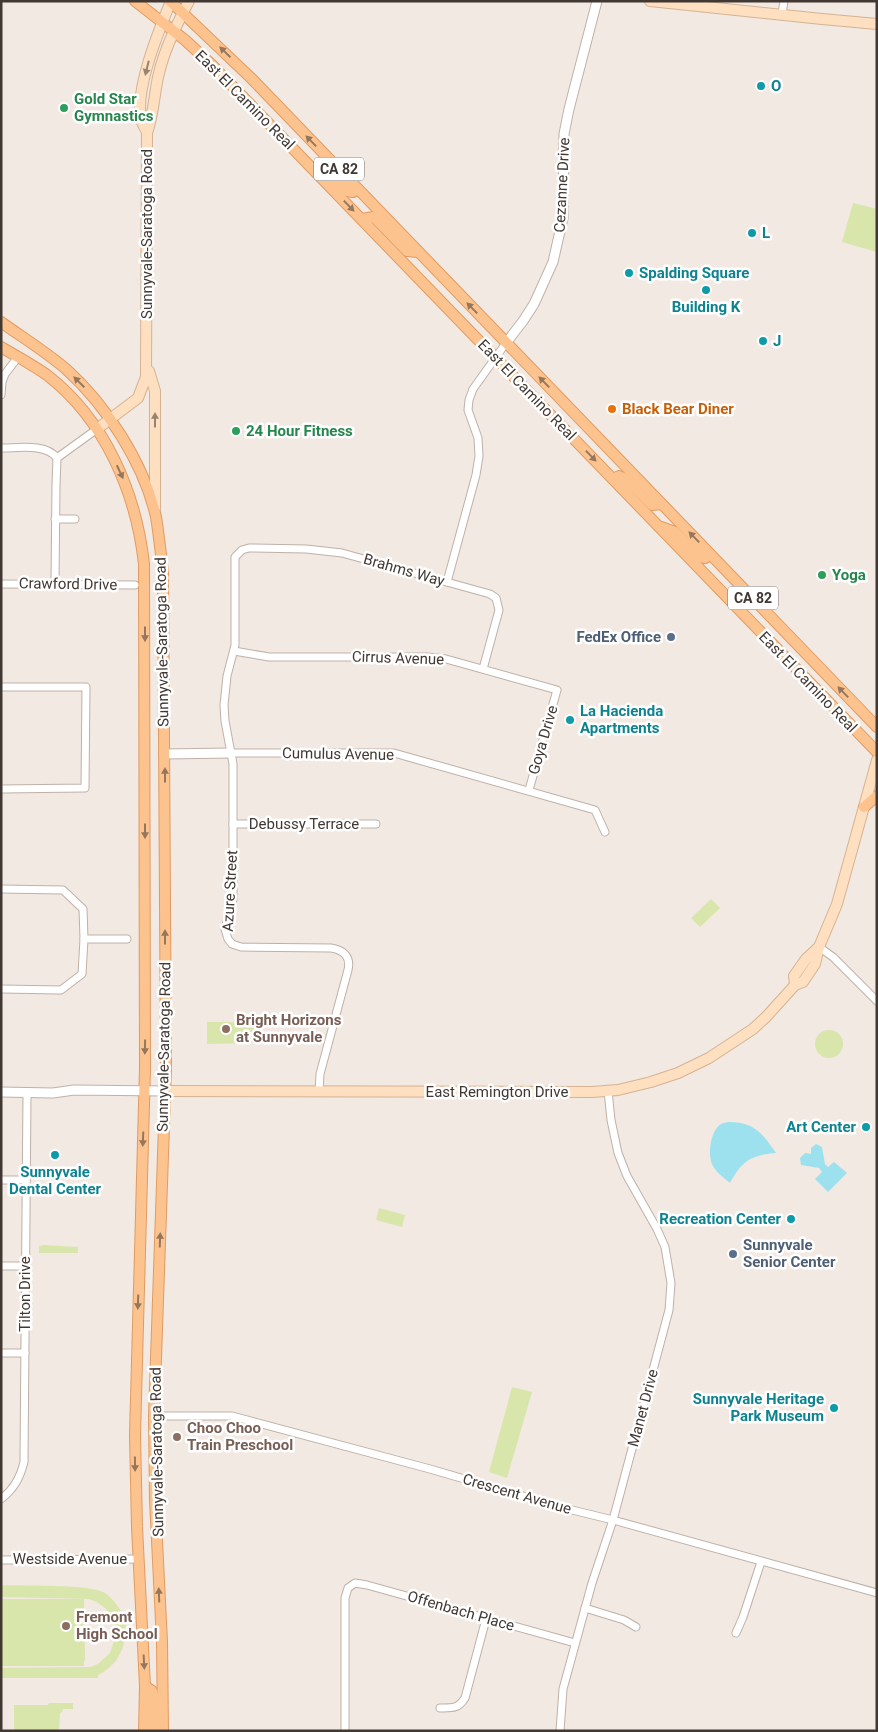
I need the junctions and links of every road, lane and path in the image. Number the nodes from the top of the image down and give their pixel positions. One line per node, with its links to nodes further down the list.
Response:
1 (135, 1): 9 (main road, CA 82)
2 (171, 1): 7 (main road, CA 82); 9 (main road, Sunnyvale-Saratoga Road)
3 (189, 1): 7 (main road, Sunnyvale-Saratoga Road)
4 (597, 1): 18 (street, Cezanne Drive)
5 (650, 1): 8 (main road)
6 (784, 1): 8 (street)
7 (183, 12): 11 (main road, Sunnyvale-Saratoga Road); 14 (main road, East El Camino Real / CA 82, one-way to 7)
8 (782, 14): 10 (main road)
9 (162, 22): 11 (main road, CA 82); 12 (main road, Sunnyvale-Saratoga Road, one-way to 12)
10 (877, 24)
11 (174, 31): 12 (main road, Sunnyvale-Saratoga Road); 13 (main road, East El Camino Real / CA 82)
12 (147, 134): 22 (main road, Sunnyvale-Saratoga Road)
13 (314, 171): 14 (main road); 15 (main road, East El Camino Real / CA 82, one-way to 15)
14 (358, 189): 16 (main road, East El Camino Real / CA 82)
15 (362, 219): 16 (main road); 21 (main road, East El Camino Real / CA 82)
16 (418, 252): 18 (main road, East El Camino Real / CA 82, one-way to 16)
17 (1, 322): 25 (main road, one-way to 17)
18 (506, 343): 21 (street, Cezanne Drive); 30 (main road, East El Camino Real / CA 82, one-way to 18)
19 (1, 347): 20 (main road)
20 (18, 357): 23 (street); 26 (main road)
21 (496, 358): 29 (main road, East El Camino Real / CA 82, one-way to 29); 37 (street, Cezanne Drive)
22 (147, 365): 25 (main road, Sunnyvale-Saratoga Road); 31 (main road, Sunnyvale-Saratoga Road, one-way to 22)
23 (2, 382): 24 (street)
24 (1, 395)
25 (110, 419): 26 (main road, Sunnyvale-Saratoga Road); 31 (main road)
26 (97, 429): 28 (street); 63 (main road, Sunnyvale-Saratoga Road, one-way to 63)
27 (1, 448): 28 (street)
28 (57, 458): 32 (street)
29 (613, 479): 30 (main road); 34 (main road, East El Camino Real / CA 82)
30 (661, 504): 36 (main road, East El Camino Real / CA 82, one-way to 30)
31 (155, 516): 48 (main road, Sunnyvale-Saratoga Road)
32 (55, 519): 33 (street); 39 (street)
33 (75, 519)
34 (658, 526): 36 (main road); 46 (main road, East El Camino Real / CA 82)
35 (238, 552): 37 (street, Brahms Way); 41 (street, Azure Street)
36 (710, 555): 45 (main road, East El Camino Real / CA 82, one-way to 36)
37 (447, 582): 42 (street, Brahms Way)
38 (1, 584): 39 (street, Crawford Drive)
39 (55, 584): 40 (street, Crawford Drive)
40 (135, 585)
41 (234, 651): 42 (street, Cirrus Avenue); 47 (street, Azure Street)
42 (483, 669): 44 (street, Cirrus Avenue)
43 (1, 687): 50 (street)
44 (557, 690): 51 (street, Goya Drive)
45 (877, 727)
46 (877, 752)
47 (231, 753): 48 (street, Cumulus Avenue); 51 (street, Cumulus Avenue); 54 (street, Azure Street)
48 (164, 754): 64 (main road, Sunnyvale-Saratoga Road, one-way to 48)
49 (877, 760): 53 (main road, East Remington Drive)
50 (1, 789)
51 (529, 790): 56 (street, Cumulus Avenue)
52 (877, 796): 53 (main road)
53 (864, 807): 60 (main road, East Remington Drive)
54 (233, 824): 55 (street, Debussy Terrace); 67 (street, Azure Street)
55 (376, 824)
56 (605, 832)
57 (1, 889): 58 (street)
58 (84, 939): 59 (street); 61 (street)
59 (127, 939)
60 (819, 946): 62 (street); 65 (main road, East Remington Drive)
61 (1, 990)
62 (877, 1001)
63 (144, 1091): 64 (street); 68 (street); 78 (main road, Sunnyvale-Saratoga Road, one-way to 78)
64 (164, 1091): 67 (main road, East Remington Drive); 75 (main road, Sunnyvale-Saratoga Road, one-way to 64)
65 (608, 1091): 67 (main road, East Remington Drive); 77 (street, Manet Drive)
66 (1, 1092): 68 (street)
67 (319, 1092)
68 (26, 1093): 70 (street, Tilton Drive)
69 (1, 1180): 70 (street)
70 (26, 1180): 72 (street, Tilton Drive)
71 (1, 1266): 72 (street)
72 (26, 1266): 74 (street, Tilton Drive)
73 (1, 1353): 74 (street)
74 (25, 1353): 76 (street, Tilton Drive)
75 (154, 1416): 77 (street, Crescent Avenue); 91 (main road, Sunnyvale-Saratoga Road, one-way to 75)
76 (1, 1499)
77 (613, 1520): 80 (street, Crescent Avenue); 82 (street, Manet Drive)
78 (138, 1559): 79 (street, Westside Avenue); 87 (main road, Sunnyvale-Saratoga Road, one-way to 87)
79 (1, 1560)
80 (761, 1562): 81 (street, Crescent Avenue); 85 (street)
81 (877, 1593)
82 (585, 1608): 84 (street); 86 (street, Manet Drive)
83 (486, 1619): 86 (street, Offenbach Place); 88 (street); 92 (street, Offenbach Place)
84 (636, 1627)
85 (736, 1633)
86 (575, 1643): 93 (street, Manet Drive)
87 (145, 1686): 89 (main road, Sunnyvale-Saratoga Road); 90 (main road, Sunnyvale-Saratoga Road)
88 (440, 1708)
89 (144, 1731)
90 (153, 1731)
91 (163, 1731)
92 (344, 1731)
93 (560, 1731)

